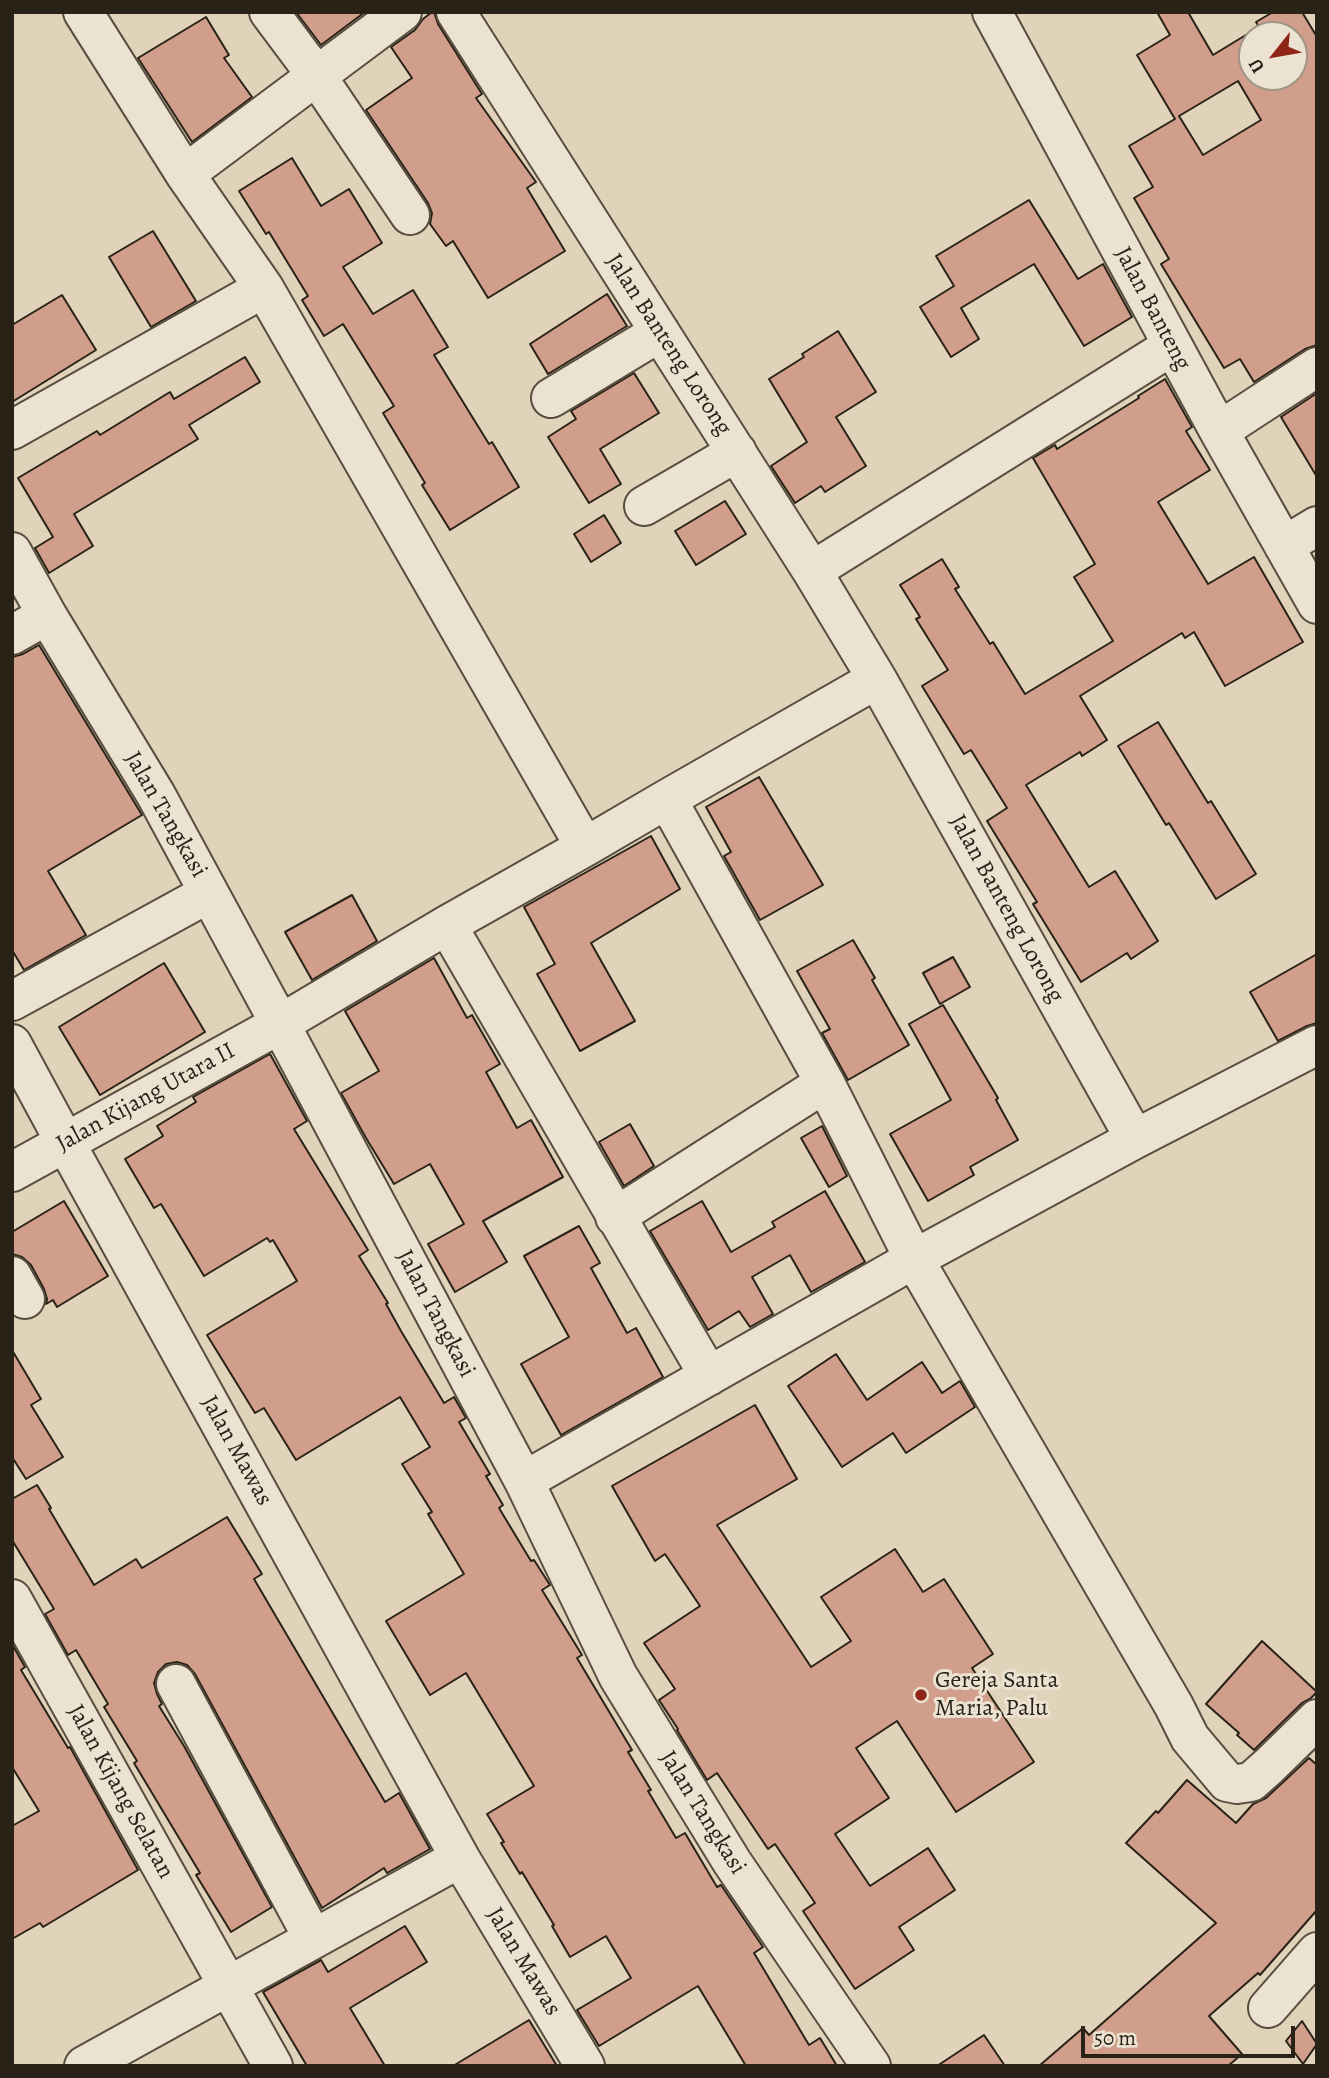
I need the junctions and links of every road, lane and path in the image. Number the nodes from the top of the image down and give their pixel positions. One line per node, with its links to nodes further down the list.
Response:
1 (83, 12): 7 (street)
2 (269, 12): 6 (street)
3 (402, 12): 6 (street)
4 (456, 12): 10 (street, Jalan Banteng Lorong)
5 (992, 12): 11 (street, Jalan Banteng)
6 (316, 75): 7 (street); 8 (street)
7 (185, 174): 9 (street)
8 (410, 215)
9 (264, 288): 14 (street); 27 (street)
10 (660, 332): 13 (street); 16 (street, Jalan Banteng Lorong)
11 (1172, 346): 15 (street, Jalan Banteng); 21 (street)
12 (1317, 368): 15 (street)
13 (551, 398)
14 (12, 430)
15 (1219, 431): 19 (street, Jalan Banteng)
16 (737, 452): 17 (street); 21 (street, Jalan Banteng Lorong)
17 (644, 506)
18 (1317, 526): 19 (street)
19 (1284, 546): 22 (street, Jalan Banteng)
20 (12, 552): 23 (street, Jalan Tangkasi)
21 (812, 571): 25 (street, Jalan Banteng Lorong)
22 (1317, 604)
23 (47, 615): 24 (street); 28 (street, Jalan Tangkasi)
24 (12, 635)
25 (877, 679): 26 (street); 35 (street, Jalan Banteng Lorong)
26 (667, 799): 27 (street); 34 (street)
27 (585, 848): 29 (street)
28 (209, 893): 30 (street); 31 (street, Jalan Tangkasi)
29 (447, 925): 31 (street); 38 (street)
30 (12, 1001)
31 (280, 1024): 36 (street, Jalan Kijang Utara II); 41 (street, Jalan Tangkasi)
32 (12, 1044): 36 (street, Jalan Mawas)
33 (1317, 1045): 35 (street)
34 (825, 1083): 38 (street); 39 (street)
35 (1135, 1139): 39 (street)
36 (65, 1142): 37 (street, Jalan Kijang Utara II); 45 (street, Jalan Mawas)
37 (12, 1172)
38 (615, 1217): 40 (street)
39 (914, 1259): 40 (street); 44 (street)
40 (709, 1376): 41 (street)
41 (524, 1481): 53 (street, Jalan Tangkasi)
42 (12, 1599): 48 (street, Jalan Kijang Selatan)
43 (176, 1684): 46 (street)
44 (1317, 1719)
45 (460, 1858): 46 (street); 52 (street, Jalan Mawas)
46 (313, 1938): 48 (street)
47 (1317, 1952): 49 (street)
48 (227, 1985): 50 (street); 51 (street, Jalan Kijang Selatan)
49 (1268, 2008)
50 (84, 2066)
51 (273, 2066)
52 (585, 2066)
53 (872, 2066)

